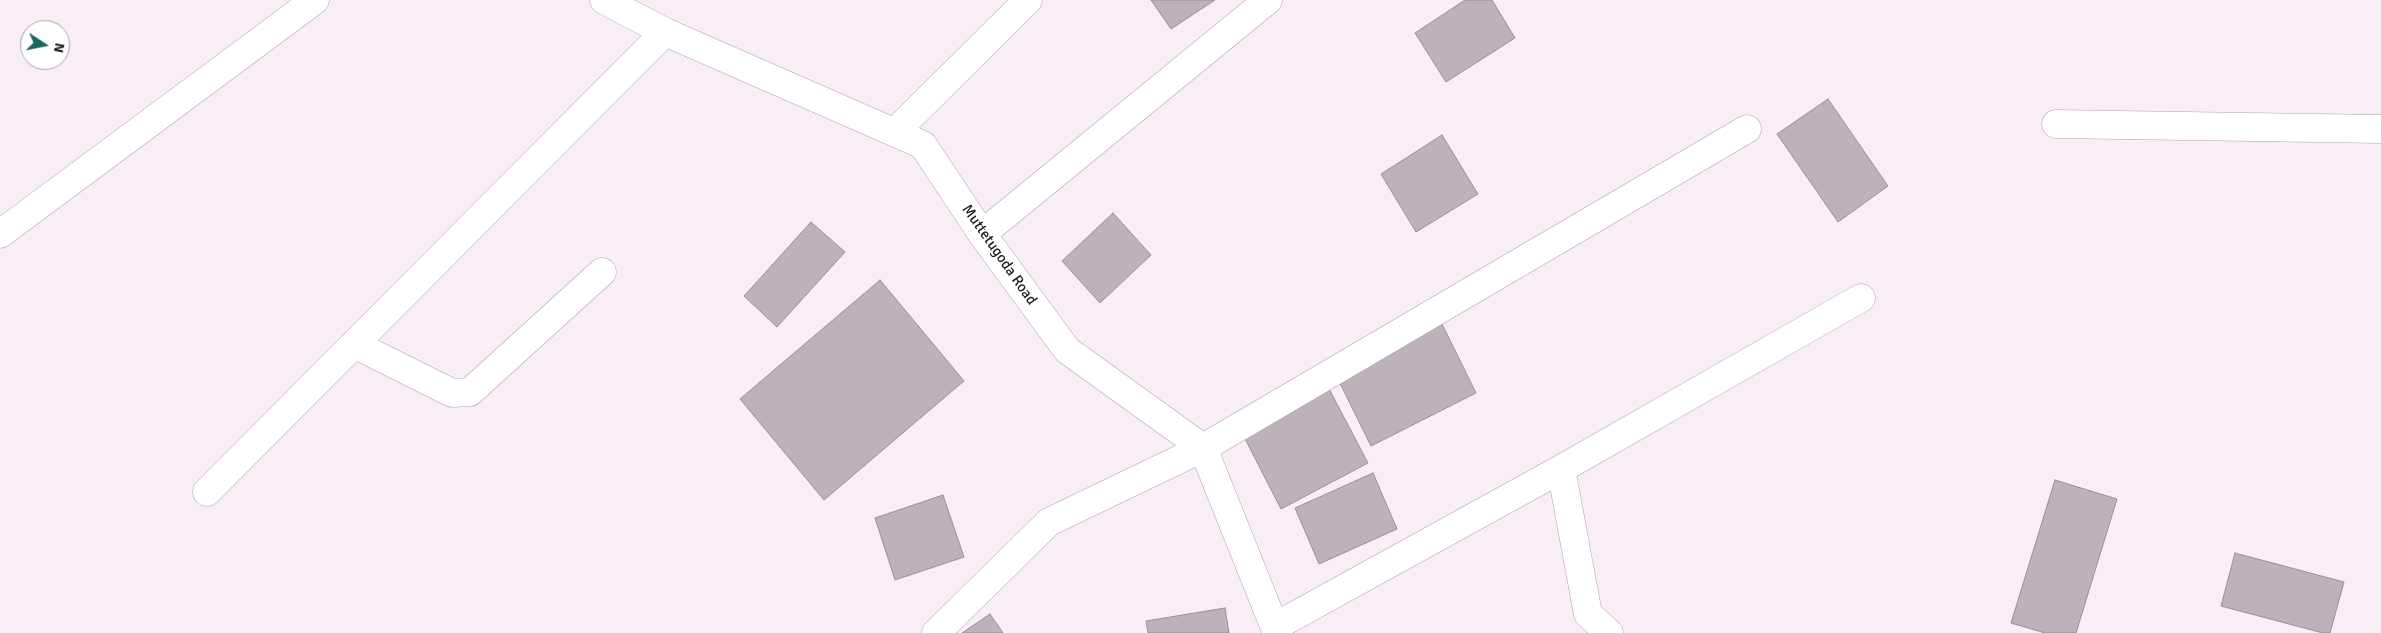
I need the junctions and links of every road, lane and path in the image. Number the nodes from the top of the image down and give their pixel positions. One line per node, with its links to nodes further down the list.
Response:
1 (315, 0): 10 (street)
2 (604, 0): 5 (street, Muttetugoda Road)
3 (1028, 0): 9 (street)
4 (1268, 0): 11 (street)
5 (665, 32): 9 (street, Muttetugoda Road); 14 (street)
6 (2056, 124): 8 (street)
7 (1747, 129): 15 (street)
8 (2381, 129)
9 (896, 132): 11 (street, Muttetugoda Road)
10 (0, 234)
11 (982, 234): 15 (street, Muttetugoda Road)
12 (602, 272): 14 (street)
13 (1861, 298): 16 (street)
14 (354, 344): 17 (street)
15 (1203, 448): 18 (street); 19 (street)
16 (1561, 469): 18 (street); 20 (street)
17 (207, 492)
18 (1277, 629)
19 (936, 633)
20 (1609, 633)

